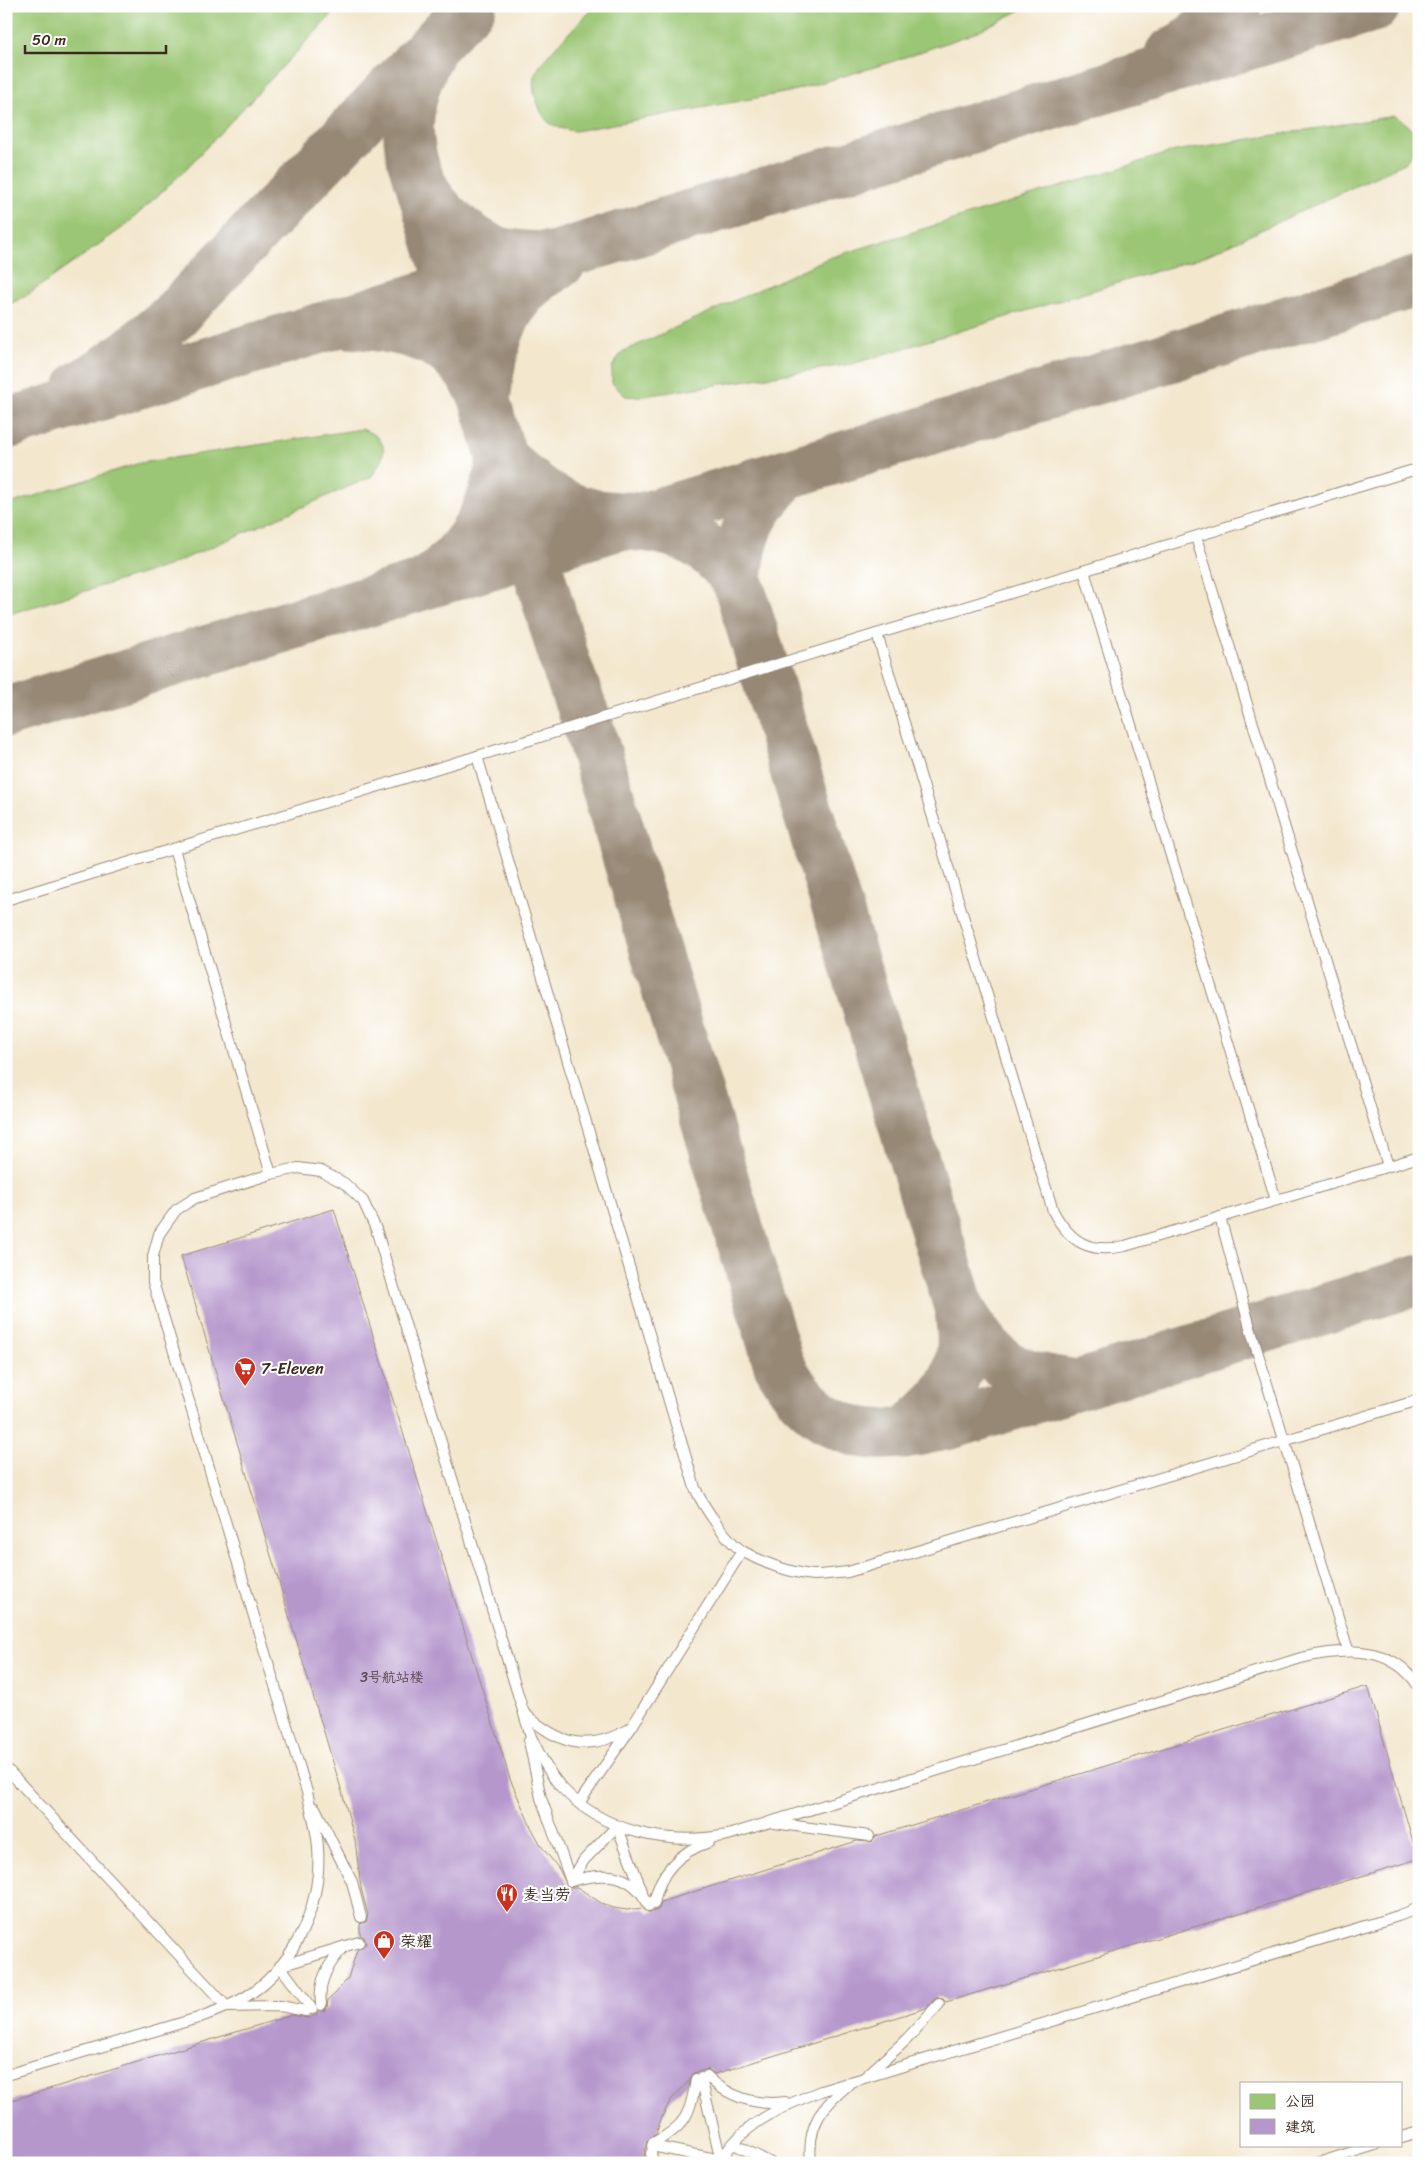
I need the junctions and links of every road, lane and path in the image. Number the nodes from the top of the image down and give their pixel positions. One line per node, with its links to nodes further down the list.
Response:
1 (1419, 470): 2 (lane)
2 (1196, 537): 3 (lane); 9 (lane)
3 (1084, 571): 4 (lane); 11 (lane)
4 (877, 634): 5 (lane); 12 (lane)
5 (477, 756): 6 (lane); 15 (lane)
6 (174, 848): 7 (lane); 10 (lane)
7 (6, 900)
8 (1419, 1157): 9 (lane)
9 (1388, 1166): 11 (lane)
10 (271, 1174): 18 (lane); 21 (lane)
11 (1276, 1200): 12 (lane)
12 (1220, 1217): 14 (lane)
13 (1419, 1400): 14 (lane)
14 (1286, 1440): 15 (lane); 16 (lane)
15 (742, 1551): 19 (lane)
16 (1348, 1650): 17 (lane); 23 (lane)
17 (1419, 1686)
18 (523, 1712): 19 (lane); 22 (lane); 27 (lane)
19 (631, 1728): 22 (lane)
20 (6, 1768): 35 (lane)
21 (307, 1792): 30 (lane); 33 (lane)
22 (579, 1803): 24 (lane)
23 (768, 1822): 25 (lane); 26 (lane)
24 (617, 1826): 25 (lane); 27 (lane); 28 (lane)
25 (728, 1835): 28 (lane)
26 (869, 1836)
27 (571, 1881): 28 (lane)
28 (643, 1894)
29 (1419, 1908): 39 (lane)
30 (361, 1917)
31 (359, 1942): 32 (lane)
32 (345, 1946): 33 (lane); 36 (lane)
33 (280, 1966): 35 (lane); 36 (lane)
34 (939, 2004): 39 (lane)
35 (226, 2007): 36 (lane); 37 (lane)
36 (313, 2008)
37 (6, 2075)
38 (702, 2078): 40 (lane); 45 (lane); 46 (lane)
39 (858, 2080): 40 (lane); 48 (lane)
40 (794, 2101): 43 (lane)
41 (1419, 2132): 42 (lane)
42 (1402, 2137)
43 (734, 2144): 46 (lane); 47 (lane)
44 (1372, 2146): 49 (lane)
45 (652, 2151): 46 (lane)
46 (720, 2161)
47 (771, 2163)
48 (811, 2163)
49 (1318, 2163)

